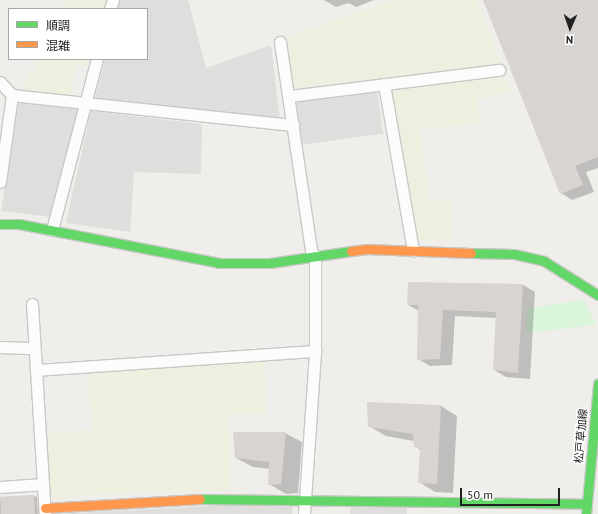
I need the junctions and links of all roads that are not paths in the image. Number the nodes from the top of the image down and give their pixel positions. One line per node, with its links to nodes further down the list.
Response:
1 (280, 42): 7 (street)
2 (97, 60): 8 (street)
3 (499, 70): 5 (street)
4 (0, 82): 6 (street)
5 (384, 84): 7 (street); 13 (street)
6 (12, 96): 8 (street); 10 (street)
7 (288, 96): 9 (street)
8 (86, 103): 9 (street); 12 (street)
9 (293, 125): 14 (street)
10 (0, 182)
11 (0, 224): 12 (street)
12 (52, 230): 14 (street)
13 (413, 250): 14 (street); 15 (street)
14 (313, 256): 19 (street)
15 (598, 294)
16 (32, 304): 18 (street)
17 (0, 347): 18 (street)
18 (34, 348): 20 (street)
19 (315, 351): 20 (street); 24 (street)
20 (36, 370): 22 (street)
21 (598, 384): 25 (street, 松戸草加線)
22 (43, 484): 23 (street); 26 (street)
23 (0, 487)
24 (306, 499): 25 (street); 26 (street); 27 (street)
25 (587, 504): 28 (street, 松戸草加線)
26 (45, 511)
27 (304, 514)
28 (586, 514)

